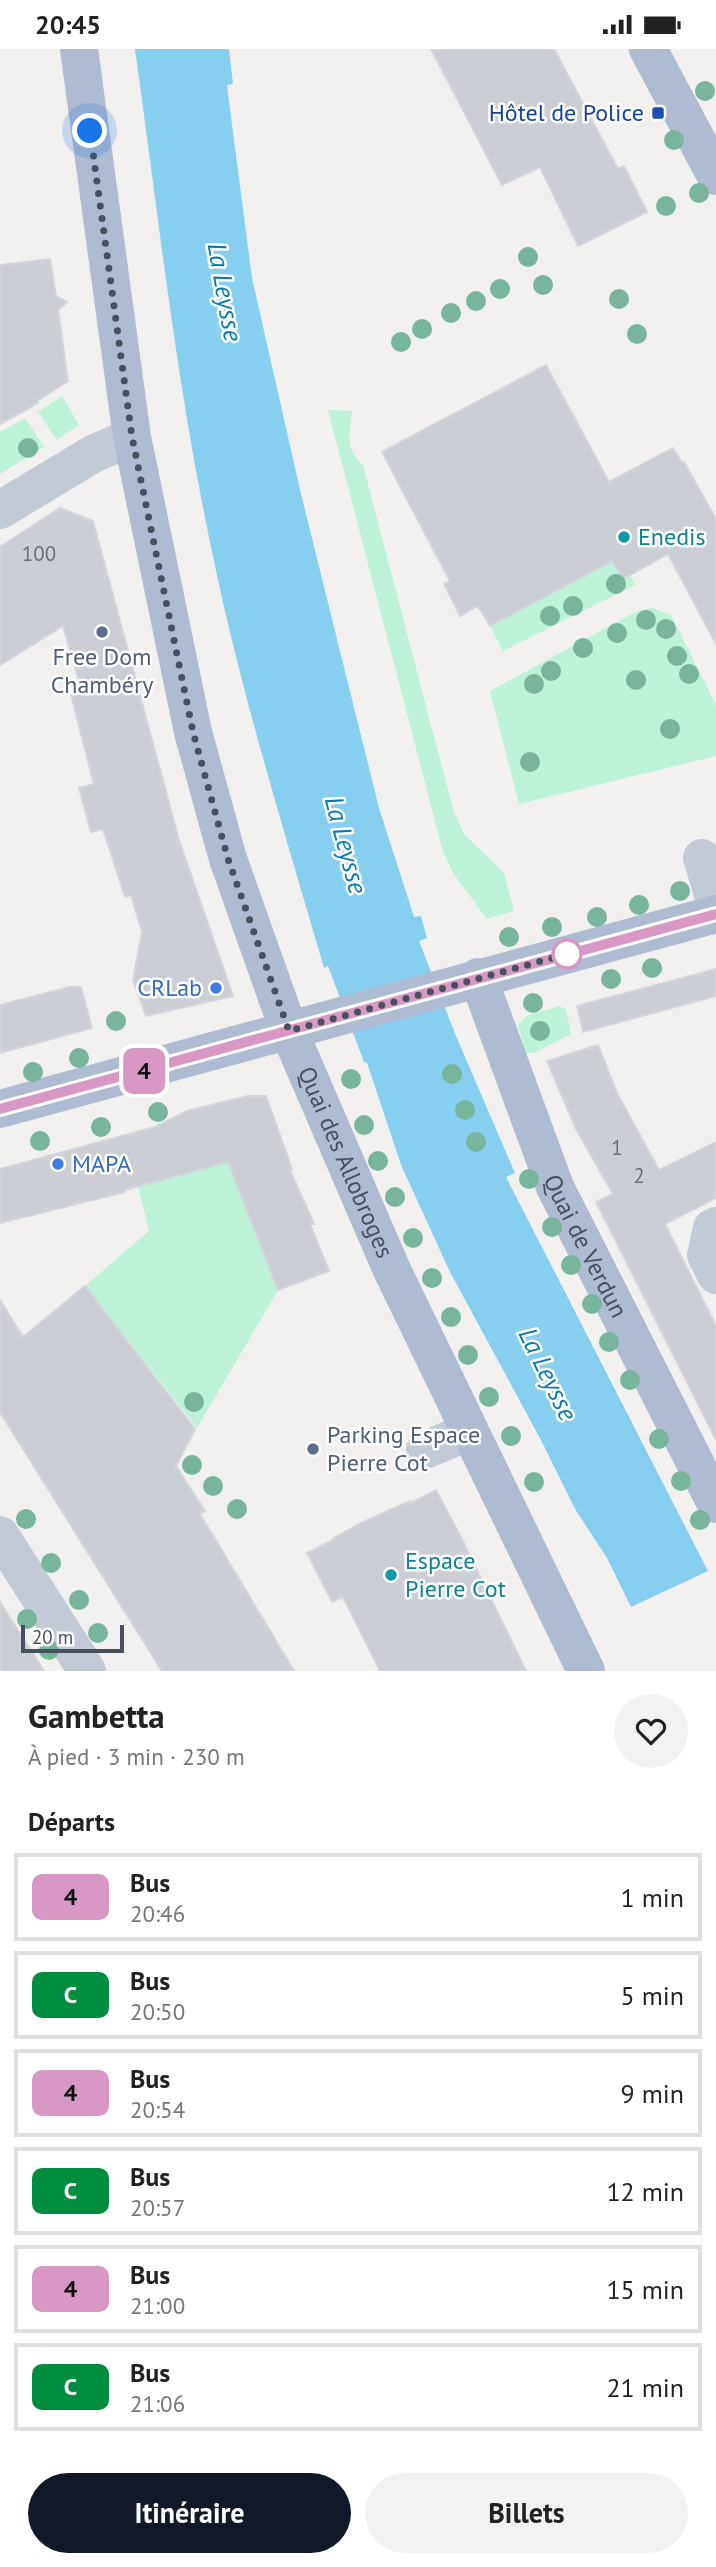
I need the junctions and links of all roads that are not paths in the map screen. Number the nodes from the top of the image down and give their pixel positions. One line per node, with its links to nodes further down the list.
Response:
1 (79, 49): 4 (main road, Quai des Allobroges)
2 (648, 49): 3 (main road)
3 (716, 176)
4 (132, 437): 5 (street); 10 (main road, Quai des Allobroges)
5 (0, 510)
6 (702, 858): 7 (street)
7 (716, 904)
8 (716, 914): 9 (main road)
9 (478, 977): 10 (main road); 16 (main road, Quai de Verdun)
10 (289, 1031): 11 (main road); 14 (main road, Quai des Allobroges)
11 (0, 1109)
12 (716, 1226): 13 (street)
13 (716, 1275)
14 (468, 1432): 15 (street); 19 (main road, Quai des Allobroges)
15 (425, 1450)
16 (716, 1504)
17 (0, 1535): 18 (street)
18 (87, 1671)
19 (586, 1671)

